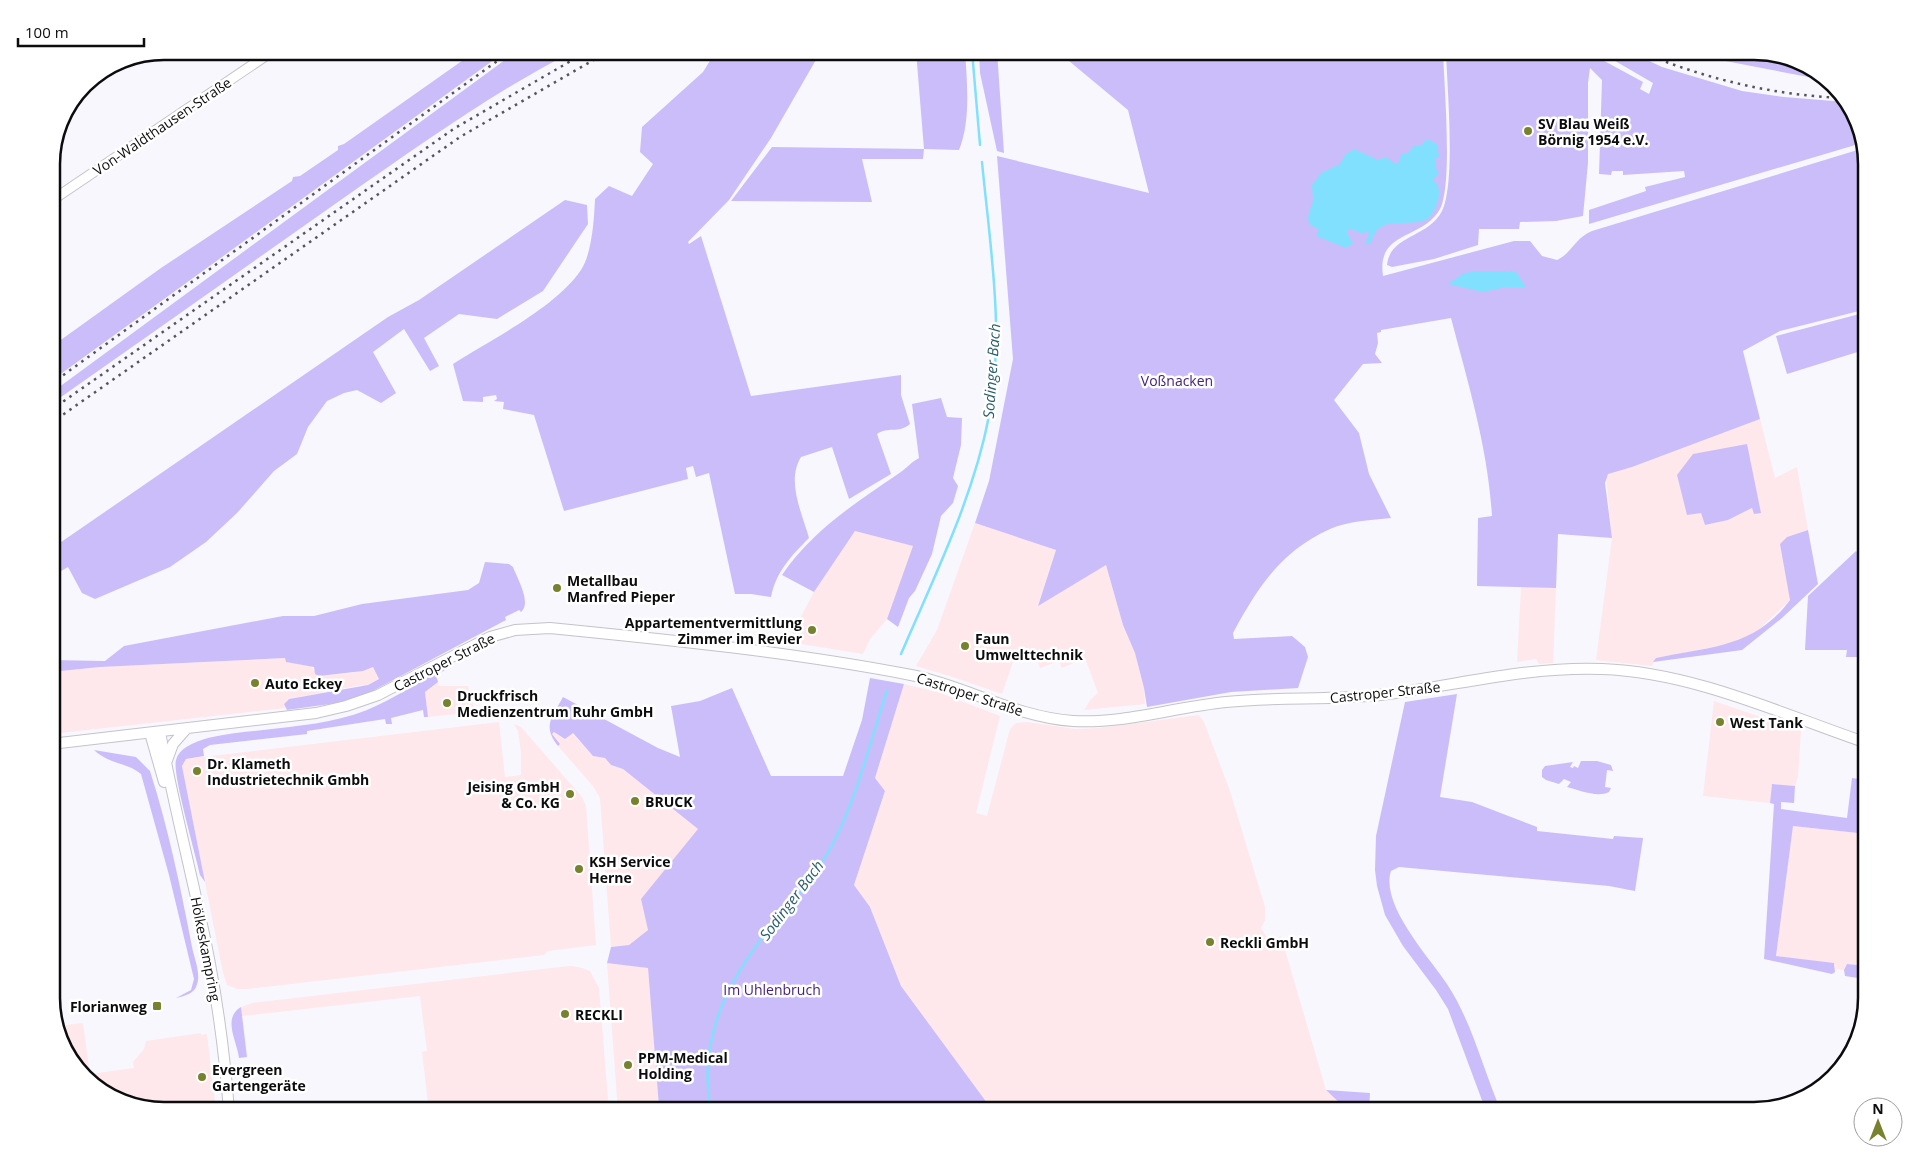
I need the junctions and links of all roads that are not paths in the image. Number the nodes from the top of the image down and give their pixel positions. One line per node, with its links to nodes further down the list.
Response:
1 (260, 60): 2 (street, Von-Waldthausen-Straße)
2 (60, 195)
3 (187, 728): 4 (main road, Castroper Straße); 5 (main road, Castroper Straße); 7 (main road)
4 (155, 732): 6 (main road, Castroper Straße); 7 (main road, Hölkeskampring); 8 (main road, Hölkeskampring)
5 (1858, 740)
6 (60, 743)
7 (166, 765): 8 (main road, Hölkeskampring)
8 (170, 790): 9 (main road, Hölkeskampring)
9 (228, 1102)

